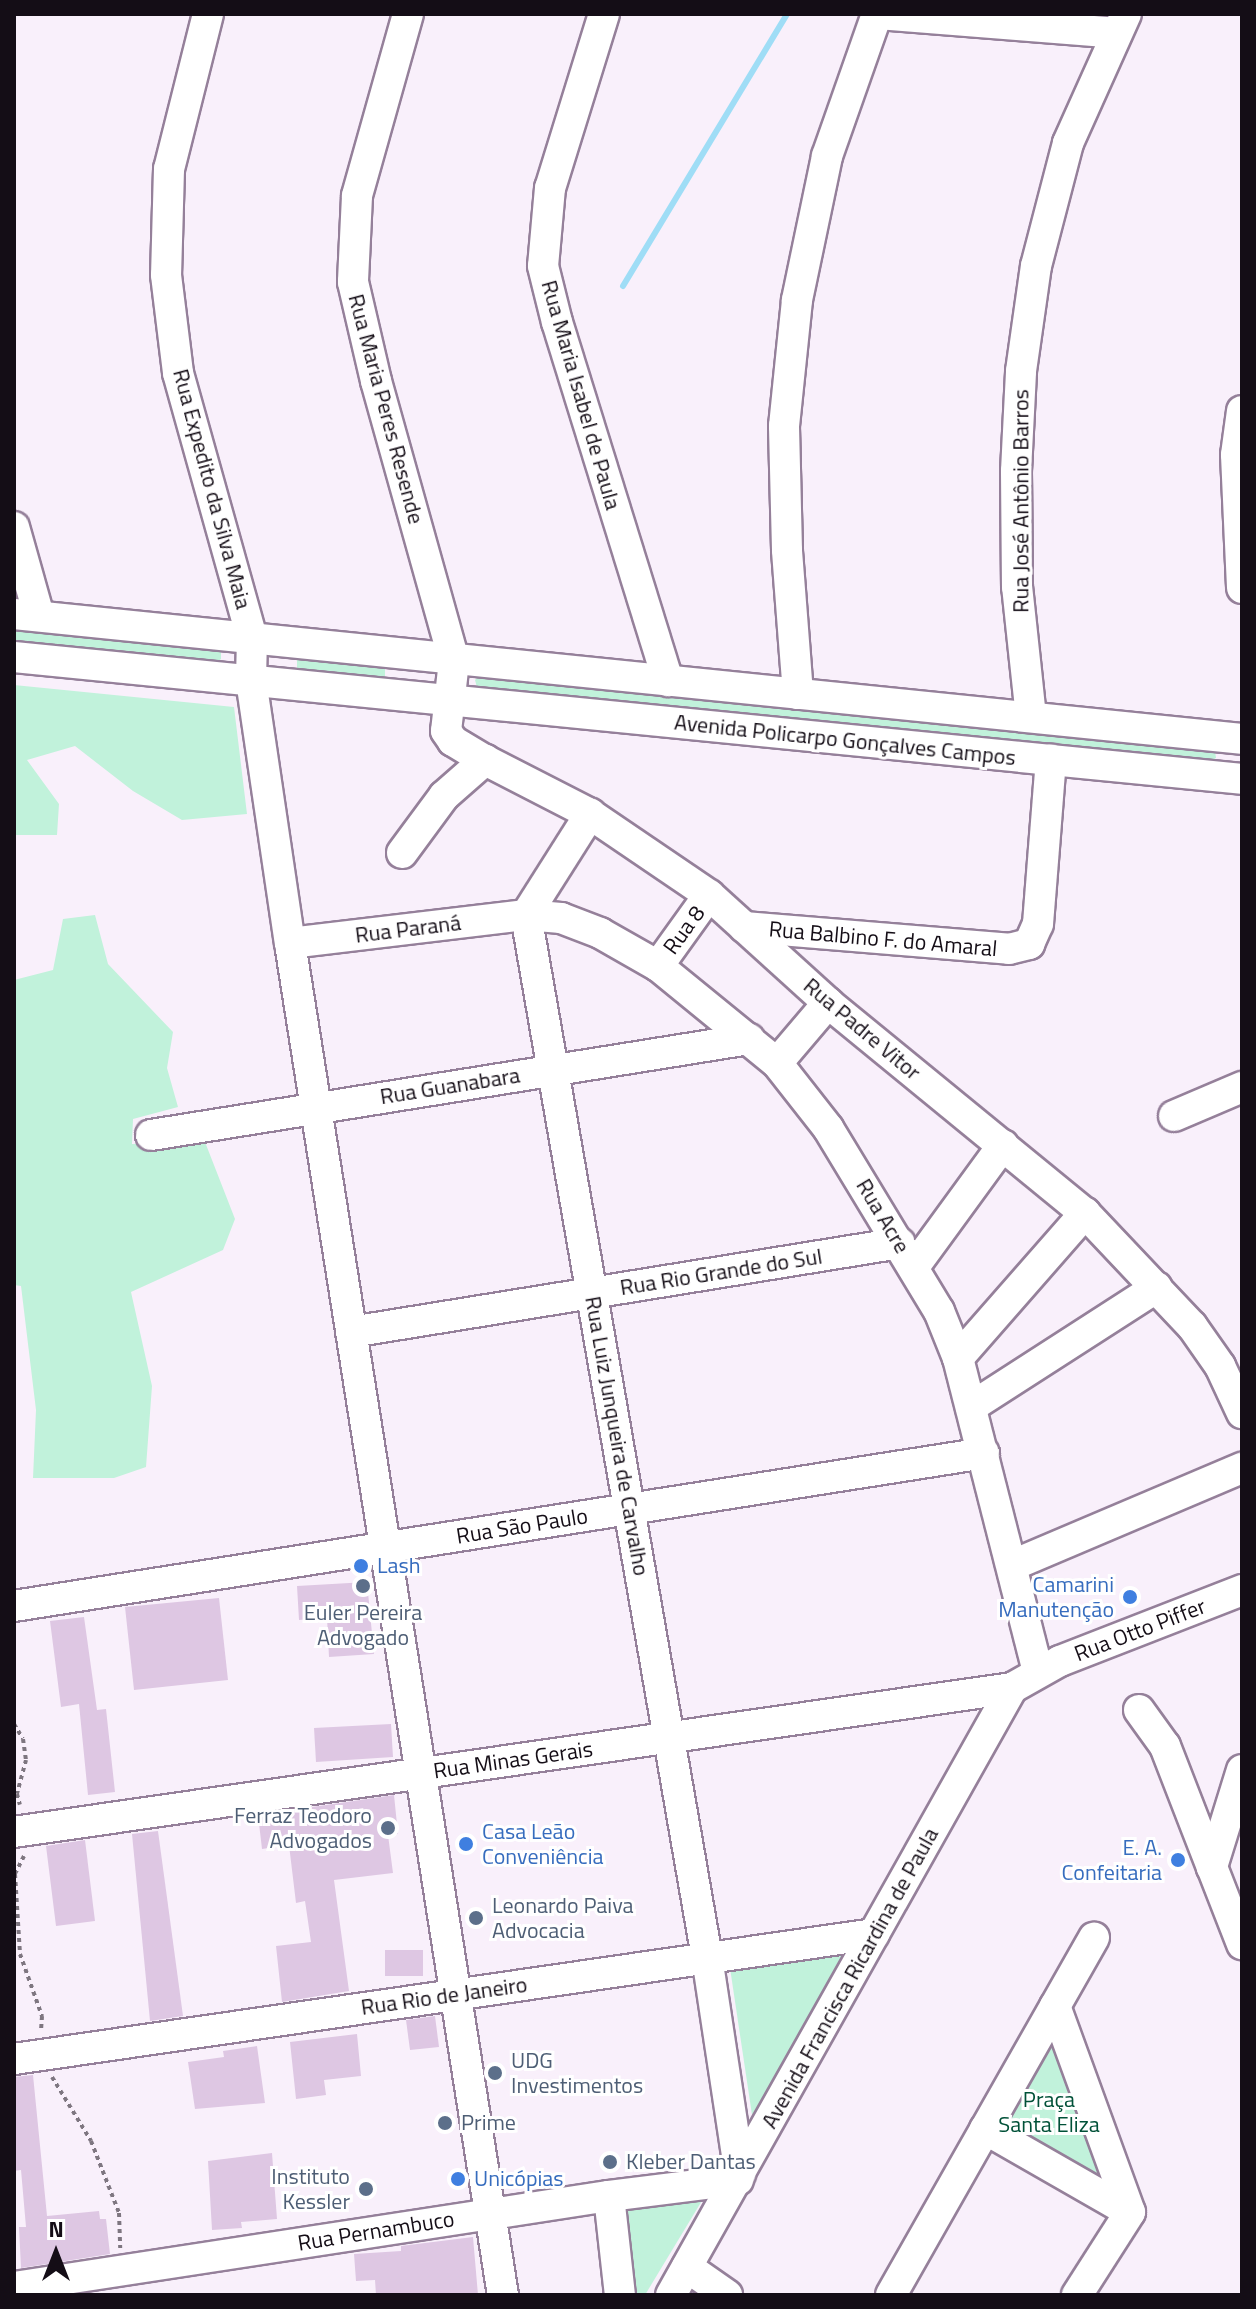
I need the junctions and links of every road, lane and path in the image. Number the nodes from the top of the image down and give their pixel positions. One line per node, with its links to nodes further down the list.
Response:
1 (208, 14): 10 (street, Rua Expedito da Silva Maia)
2 (408, 14): 12 (street, Rua Maria Peres Resende)
3 (604, 14): 14 (street, Rua Maria Isabel de Paula)
4 (877, 14): 5 (street); 15 (street)
5 (1121, 24): 17 (street, Rua José Antônio Barros)
6 (1242, 411): 8 (street)
7 (14, 527): 9 (street)
8 (1242, 588)
9 (27, 615): 10 (street, Avenida Policarpo Gonçalves Campos)
10 (252, 638): 12 (street, Avenida Policarpo Gonçalves Campos); 13 (street, Rua Expedito da Silva Maia)
11 (14, 657): 13 (street, Avenida Policarpo Gonçalves Campos)
12 (454, 661): 14 (street, Avenida Policarpo Gonçalves Campos); 16 (street)
13 (251, 680): 16 (street, Avenida Policarpo Gonçalves Campos); 27 (street, Rua Expedito da Silva Maia)
14 (668, 681): 15 (street, Avenida Policarpo Gonçalves Campos)
15 (798, 694): 17 (street, Avenida Policarpo Gonçalves Campos)
16 (448, 701): 19 (street, Rua Padre Vitor); 20 (street, Avenida Policarpo Gonçalves Campos)
17 (1031, 717): 18 (street, Avenida Policarpo Gonçalves Campos)
18 (1242, 739)
19 (485, 760): 22 (street, Rua Padre Vitor); 23 (street)
20 (1051, 760): 21 (street, Avenida Policarpo Gonçalves Campos); 26 (street, Rua Balbino F. do Amaral)
21 (1242, 779)
22 (590, 814): 24 (street, Rua Padre Vitor); 25 (street)
23 (402, 853)
24 (709, 895): 26 (street, Rua Padre Vitor); 28 (street, Rua 8)
25 (526, 915): 27 (street, Rua Paraná); 28 (street, Rua Acre); 32 (street, Rua Luiz Junqueira de Carvalho)
26 (744, 927): 29 (street, Rua Padre Vitor)
27 (290, 943): 34 (street, Rua Expedito da Silva Maia)
28 (658, 966): 30 (street, Rua Acre)
29 (828, 1003): 31 (street); 37 (street, Rua Padre Vitor)
30 (749, 1039): 31 (street, Rua Acre); 32 (street, Rua Guanabara)
31 (777, 1063): 39 (street, Rua Acre)
32 (553, 1070): 34 (street, Rua Guanabara); 41 (street, Rua Luiz Junqueira de Carvalho)
33 (1242, 1087): 35 (street)
34 (316, 1107): 36 (street, Rua Guanabara); 42 (street, Rua Expedito da Silva Maia)
35 (1174, 1116)
36 (151, 1135)
37 (1003, 1145): 38 (street, Rua Padre Vitor); 39 (street)
38 (1085, 1213): 40 (street, Rua Padre Vitor); 43 (street)
39 (907, 1255): 41 (street, Rua Rio Grande do Sul); 43 (street, Rua Acre)
40 (1157, 1287): 44 (street, Rua Padre Vitor); 45 (street)
41 (592, 1293): 42 (street, Rua Rio Grande do Sul); 49 (street, Rua Luiz Junqueira de Carvalho)
42 (351, 1332): 50 (street, Rua Expedito da Silva Maia)
43 (958, 1358): 45 (street, Rua Acre)
44 (1231, 1361): 46 (street, Rua Padre Vitor)
45 (971, 1407): 47 (street, Rua Acre)
46 (1242, 1413)
47 (984, 1453): 49 (street, Rua São Paulo); 51 (street, Rua Acre)
48 (1242, 1468): 51 (street)
49 (629, 1509): 50 (street, Rua São Paulo); 58 (street, Rua Luiz Junqueira de Carvalho)
50 (385, 1547): 53 (street, Rua São Paulo); 60 (street, Rua Expedito da Silva Maia)
51 (1013, 1565): 54 (street, Rua Acre)
52 (1242, 1590): 54 (street, Rua Otto Piffer)
53 (14, 1606)
54 (1038, 1671): 55 (street, Avenida Francisca Ricardina de Paula)
55 (1012, 1688): 58 (street, Rua Minas Gerais); 64 (street, Avenida Francisca Ricardina de Paula)
56 (1139, 1710): 63 (street)
57 (14, 1724): 61 (path)
58 (669, 1737): 60 (street, Rua Minas Gerais); 67 (street, Rua Luiz Junqueira de Carvalho)
59 (1242, 1770): 63 (street)
60 (421, 1773): 61 (street, Rua Minas Gerais); 68 (street, Rua Expedito da Silva Maia)
61 (20, 1832): 70 (path)
62 (1242, 1862): 63 (street)
63 (1213, 1869): 66 (street)
64 (874, 1934): 67 (street, Rua Rio de Janeiro); 72 (street, Avenida Francisca Ricardina de Paula)
65 (1094, 1938): 69 (street)
66 (1242, 1944)
67 (707, 1957): 68 (street, Rua Rio de Janeiro); 72 (street, Rua Luiz Junqueira de Carvalho)
68 (455, 1995): 70 (street, Rua Rio de Janeiro); 75 (street, Rua Expedito da Silva Maia)
69 (1055, 2006): 71 (street); 74 (street)
70 (26, 2058): 77 (path)
71 (985, 2129): 74 (street); 83 (street)
72 (739, 2177): 73 (street, Rua Pernambuco); 76 (street, Avenida Francisca Ricardina de Paula)
73 (609, 2196): 75 (street, Rua Pernambuco); 80 (street)
74 (1130, 2212): 84 (street)
75 (490, 2214): 77 (street, Rua Pernambuco); 79 (street, Rua Expedito da Silva Maia)
76 (687, 2267): 81 (street, Avenida Francisca Ricardina de Paula); 82 (street)
77 (116, 2279): 78 (street, Rua Pernambuco)
78 (14, 2287)
79 (503, 2295)
80 (620, 2295)
81 (671, 2295)
82 (727, 2295)
83 (891, 2295)
84 (1077, 2295)

